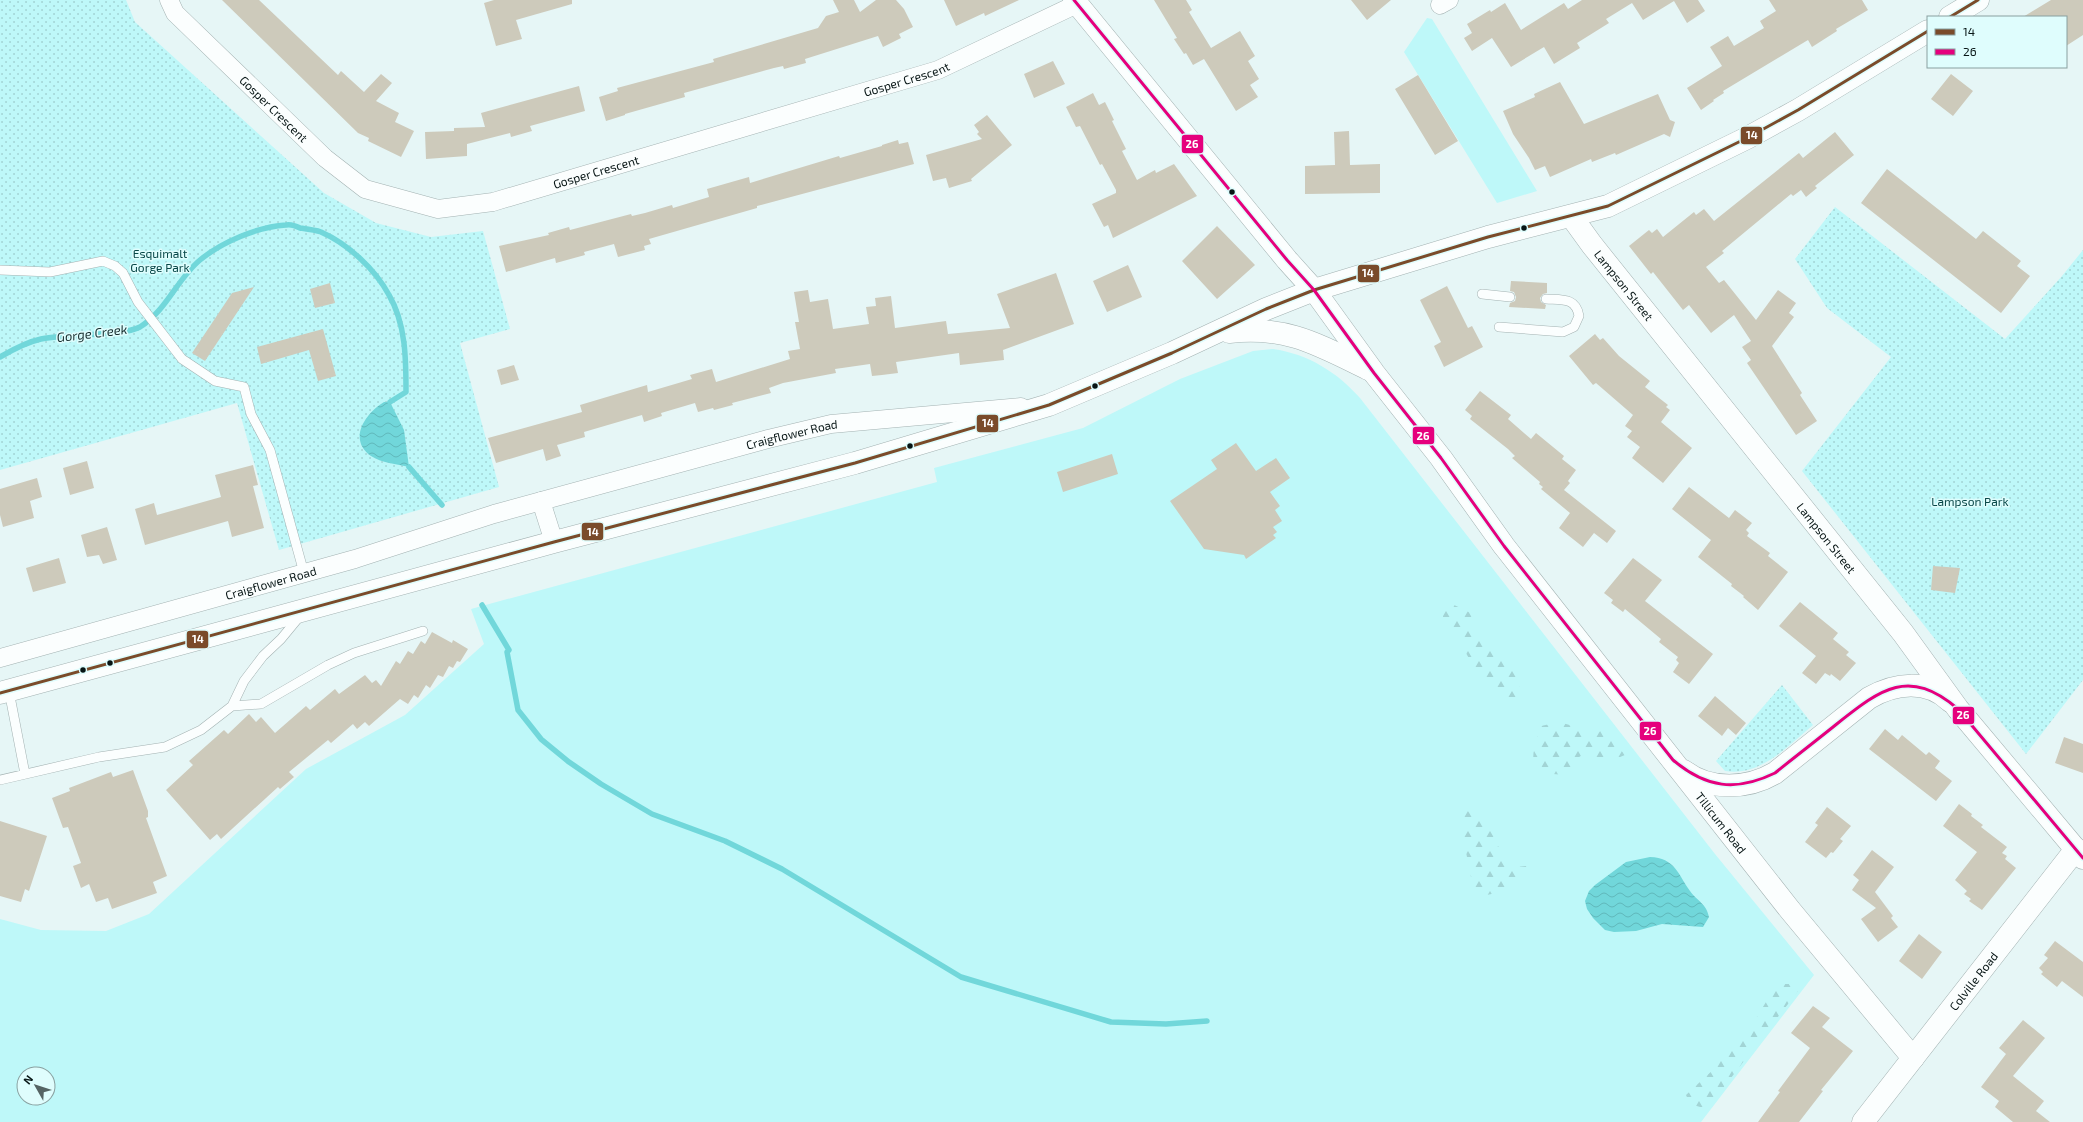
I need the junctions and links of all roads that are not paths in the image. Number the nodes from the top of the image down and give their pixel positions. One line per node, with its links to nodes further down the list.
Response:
1 (169, 0): 3 (street, Gosper Crescent)
2 (1978, 0): 4 (main road)
3 (1076, 2): 8 (main road, Tillicum Road)
4 (1952, 16)
5 (1927, 32): 6 (main road, Craigflower Road)
6 (1572, 216): 8 (main road, Craigflower Road); 24 (main road, Lampson Street)
7 (0, 270): 18 (lane)
8 (1314, 290): 13 (main road, Craigflower Road); 14 (main road, Tillicum Road)
9 (1482, 294): 10 (lane)
10 (1510, 297)
11 (1546, 299): 12 (lane)
12 (1499, 327)
13 (1188, 344): 14 (main road); 15 (main road, Craigflower Road)
14 (1374, 372): 25 (main road, Tillicum Road)
15 (1049, 405): 16 (street, Craigflower Road); 17 (main road, Craigflower Road)
16 (540, 501): 17 (street); 18 (street, Craigflower Road)
17 (554, 542): 19 (main road, Craigflower Road)
18 (304, 573): 21 (street, Craigflower Road)
19 (305, 610): 22 (main road, Craigflower Road); 23 (lane)
20 (423, 631): 23 (lane)
21 (0, 658)
22 (5, 691): 26 (lane)
23 (232, 706): 26 (lane)
24 (1958, 709): 25 (main road); 28 (main road, Lampson Street)
25 (1673, 760): 29 (main road, Tillicum Road)
26 (25, 774): 27 (lane)
27 (0, 780)
28 (2081, 849): 29 (main road, Colville Road)
29 (1913, 1058): 30 (main road, Colville Road)
30 (1863, 1122)

